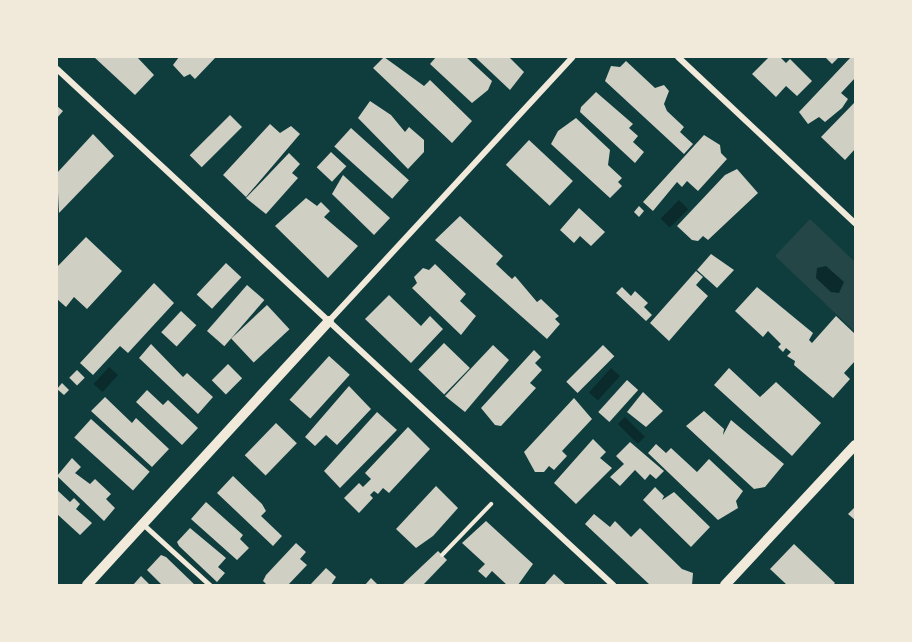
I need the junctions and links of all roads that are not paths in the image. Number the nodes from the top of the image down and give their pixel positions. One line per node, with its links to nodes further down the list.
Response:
1 (573, 57): 5 (street)
2 (678, 57): 4 (street)
3 (57, 69): 5 (street)
4 (855, 223)
5 (329, 321): 7 (street); 10 (street)
6 (855, 445): 11 (street)
7 (143, 523): 8 (street); 9 (lane)
8 (87, 585)
9 (210, 585)
10 (613, 585)
11 (725, 585)

